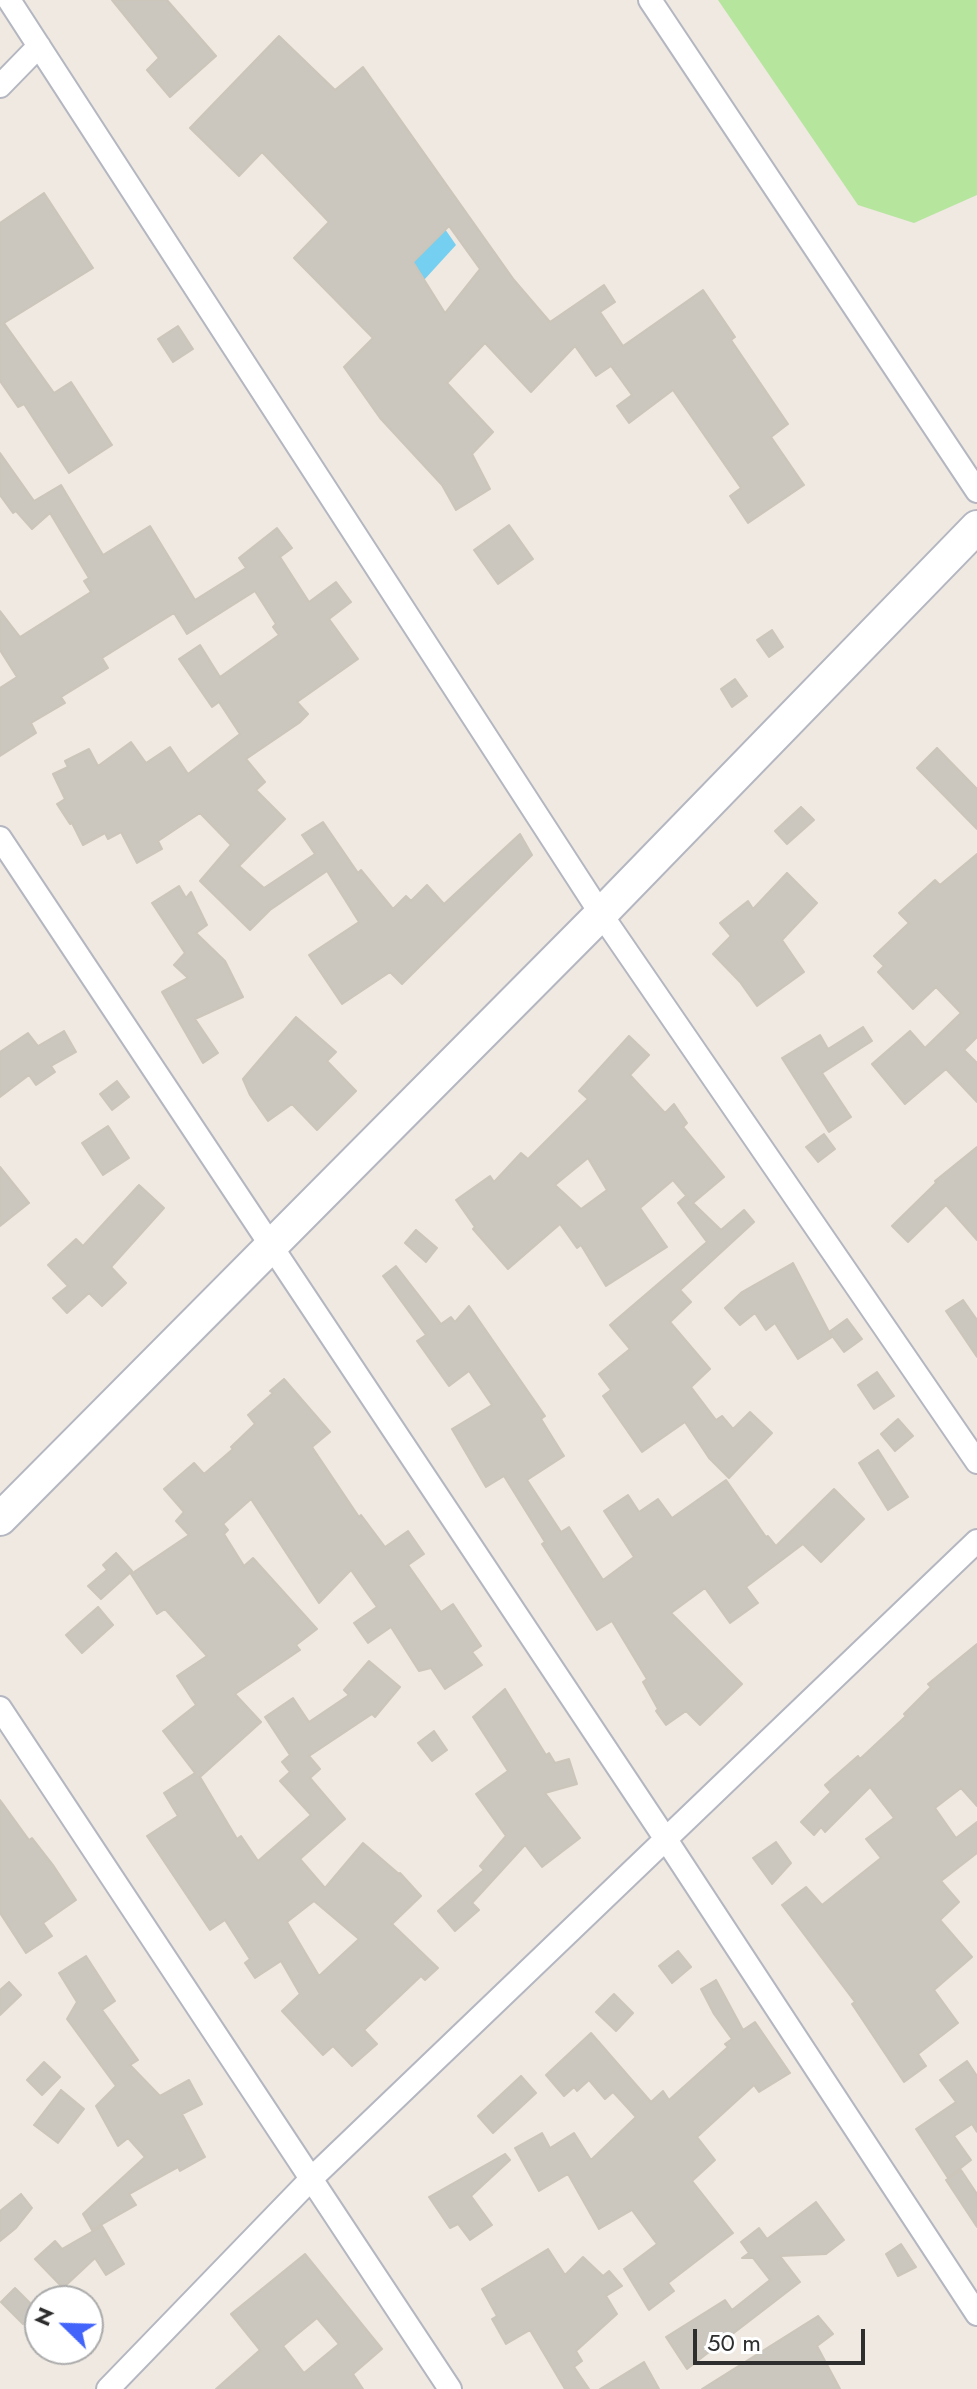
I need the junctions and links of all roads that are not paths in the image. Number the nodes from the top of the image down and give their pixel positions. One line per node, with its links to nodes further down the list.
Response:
1 (9, 0): 3 (street)
2 (650, 0): 5 (street)
3 (39, 46): 4 (street); 8 (street)
4 (0, 86)
5 (977, 491)
6 (977, 527): 8 (street)
7 (0, 838): 9 (street)
8 (601, 914): 9 (street); 10 (street)
9 (271, 1246): 11 (street); 14 (street)
10 (977, 1462)
11 (0, 1519)
12 (977, 1541): 14 (street)
13 (0, 1708): 15 (street)
14 (667, 1841): 15 (street); 16 (street)
15 (312, 2178): 17 (street); 18 (street)
16 (977, 2314)
17 (108, 2389)
18 (450, 2389)

